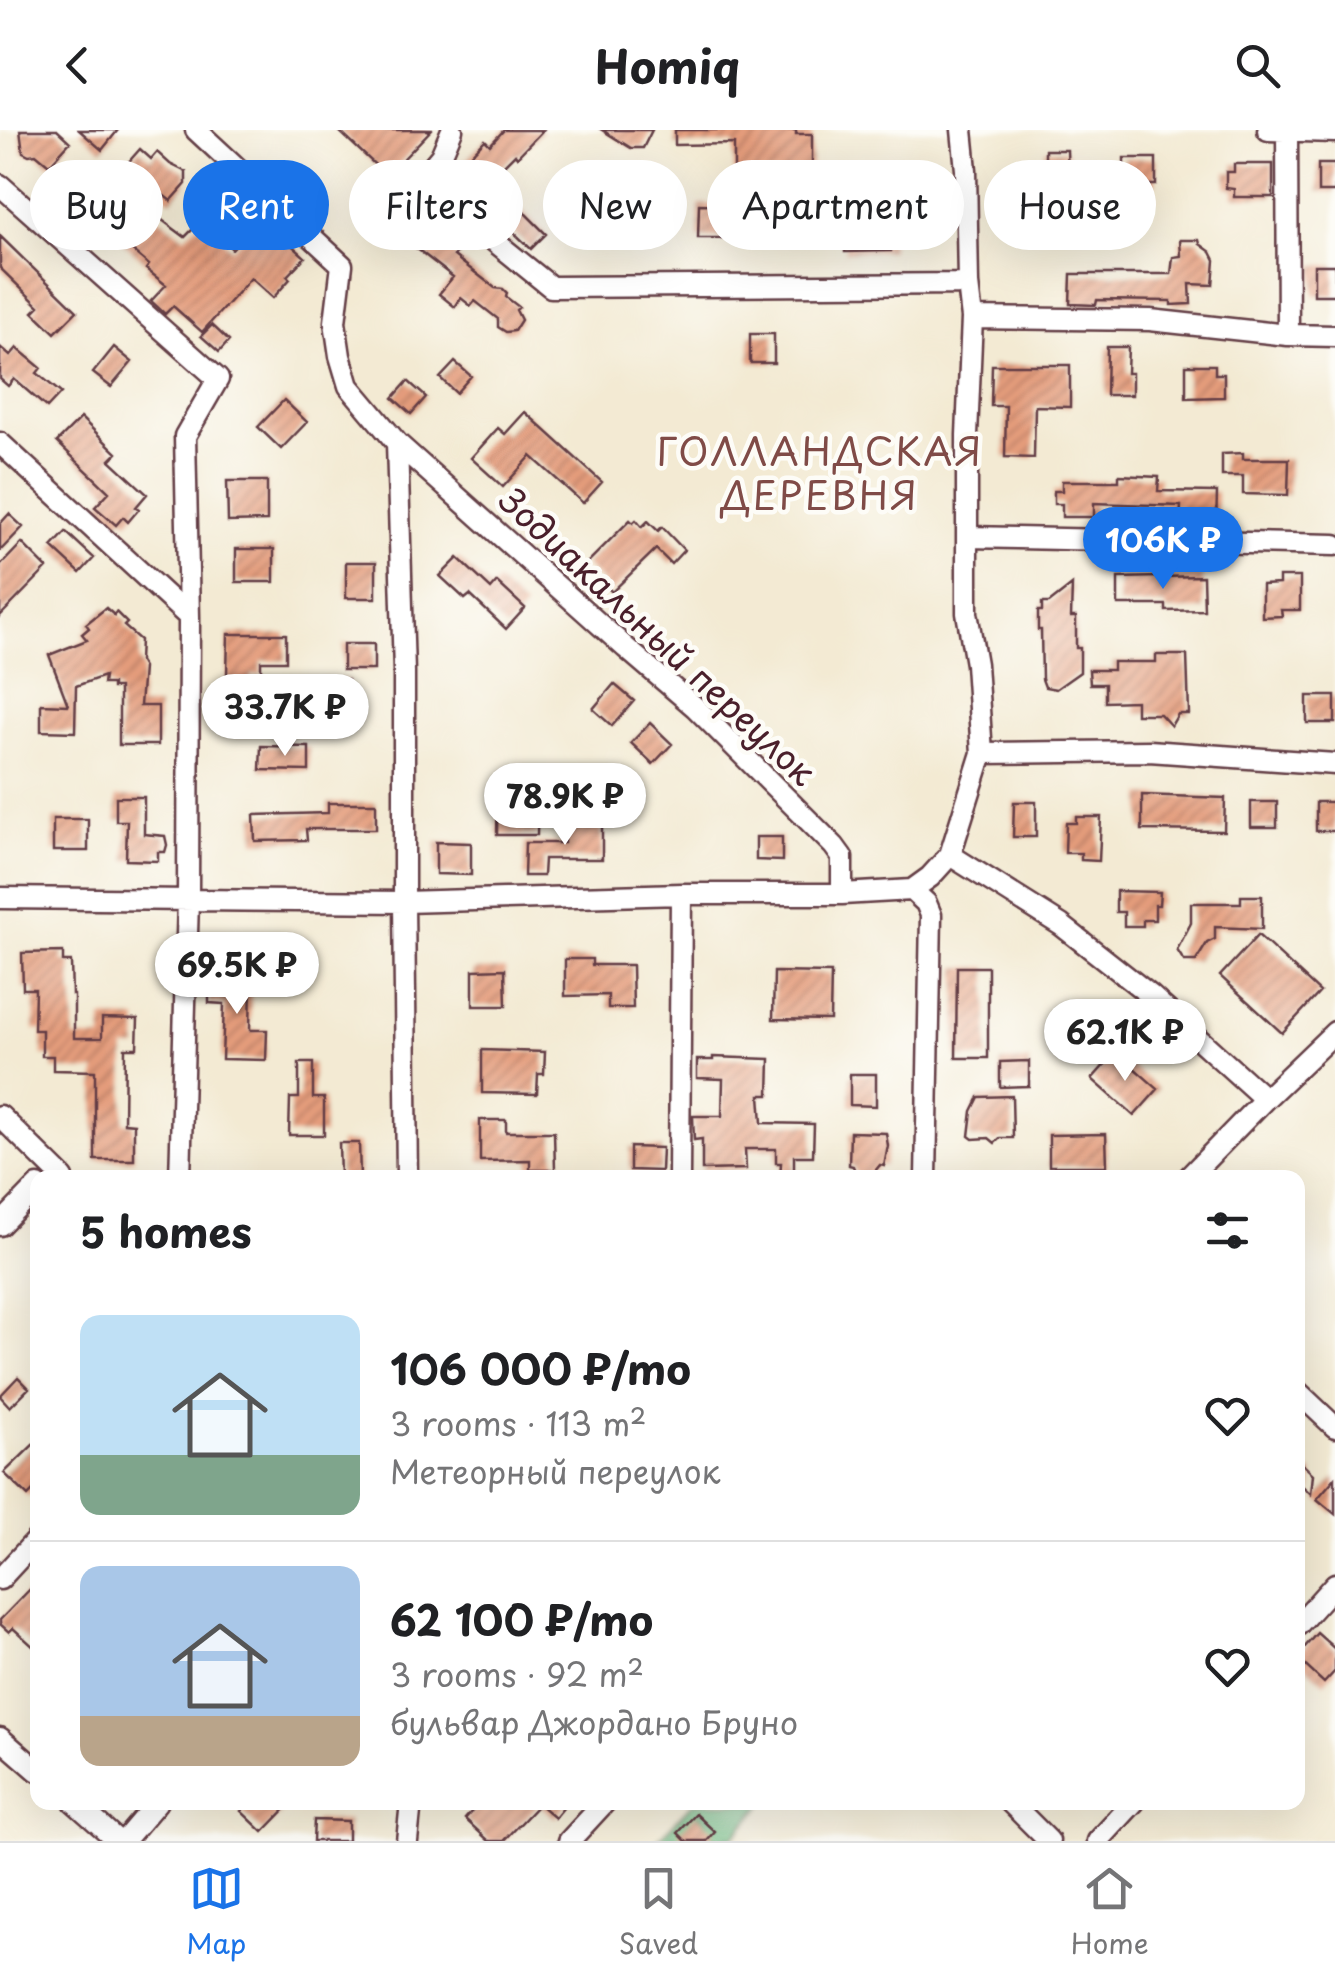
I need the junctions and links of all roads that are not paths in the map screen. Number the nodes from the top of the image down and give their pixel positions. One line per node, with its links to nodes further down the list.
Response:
1 (196, 130): 11 (street, Зодиакальный переулок)
2 (452, 130): 7 (street)
3 (962, 130): 7 (street)
4 (1281, 131): 5 (street); 9 (street)
5 (1335, 132)
6 (0, 185): 15 (street)
7 (968, 284): 8 (street)
8 (972, 318): 9 (street); 13 (street)
9 (1288, 335): 10 (street)
10 (1335, 336)
11 (398, 442): 21 (street, Зодиакальный переулок); 24 (street)
12 (0, 443): 15 (street)
13 (968, 537): 14 (street); 16 (street)
14 (1335, 544)
15 (189, 617): 23 (street)
16 (982, 753): 17 (street); 18 (street)
17 (1335, 764)
18 (950, 855): 19 (street); 26 (street)
19 (912, 890): 21 (street); 32 (street)
20 (681, 894): 21 (street); 24 (street); 31 (street)
21 (842, 894)
22 (0, 898): 23 (street)
23 (188, 900): 24 (street); 29 (street)
24 (404, 902): 30 (street)
25 (1335, 1032): 26 (street)
26 (1265, 1099): 33 (street)
27 (0, 1116): 28 (street)
28 (50, 1170)
29 (180, 1170)
30 (407, 1170)
31 (679, 1170)
32 (926, 1170)
33 (1196, 1170)
34 (30, 1194): 35 (street)
35 (0, 1225)
36 (1305, 1399): 37 (street)
37 (1335, 1427)
38 (30, 1547): 39 (street)
39 (0, 1580)
40 (1335, 1584): 41 (street)
41 (1305, 1617)
42 (0, 1738): 43 (street)
43 (30, 1764)
44 (84, 1810): 50 (street)
45 (150, 1810): 50 (street)
46 (410, 1810): 51 (street)
47 (597, 1810): 52 (street)
48 (1018, 1810): 53 (street)
49 (1127, 1810): 54 (street)
50 (121, 1841)
51 (407, 1841)
52 (568, 1841)
53 (1049, 1841)
54 (1098, 1841)

